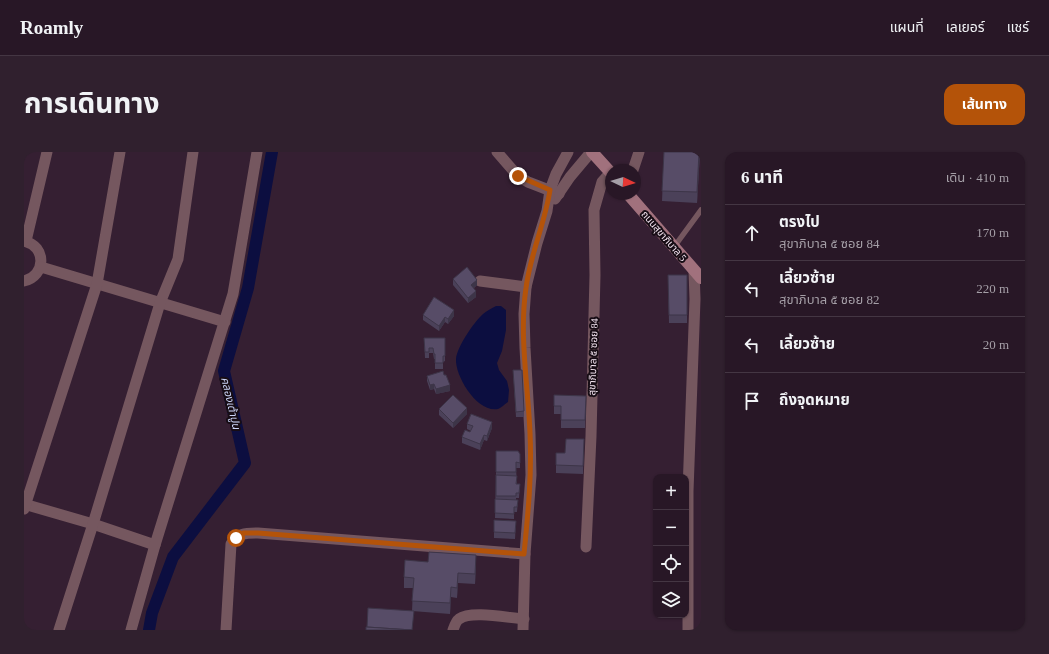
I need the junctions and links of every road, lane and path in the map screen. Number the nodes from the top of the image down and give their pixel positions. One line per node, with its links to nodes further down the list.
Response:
1 (47, 152): 15 (street)
2 (120, 152): 21 (street)
3 (193, 152): 23 (street)
4 (257, 152): 24 (street)
5 (497, 152): 12 (street)
6 (568, 152): 12 (street)
7 (591, 152): 10 (main road); 12 (street)
8 (639, 152): 9 (street)
9 (635, 164)
10 (605, 167)
11 (605, 179): 28 (street, สุขาภิบาล ๕ ซอย 84)
12 (554, 192): 22 (street)
13 (633, 200): 16 (main road, ถนนสุขาภิบาล 5)
14 (701, 210): 16 (lane)
15 (25, 241): 17 (street)
16 (674, 247): 18 (main road, ถนนสุขาภิบาล 5)
17 (41, 267): 19 (street); 21 (street)
18 (698, 275): 35 (street)
19 (24, 281)
20 (480, 281): 22 (street)
21 (97, 284): 23 (street); 25 (street)
22 (526, 287): 29 (street)
23 (160, 303): 24 (street); 26 (street)
24 (225, 322): 27 (street)
25 (25, 506): 26 (street)
26 (93, 524): 27 (street); 31 (street)
27 (156, 545): 32 (street)
28 (586, 547)
29 (524, 554): 30 (street); 33 (street)
30 (523, 624): 34 (street)
31 (59, 630)
32 (131, 630)
33 (226, 630)
34 (453, 630)
35 (688, 630)

